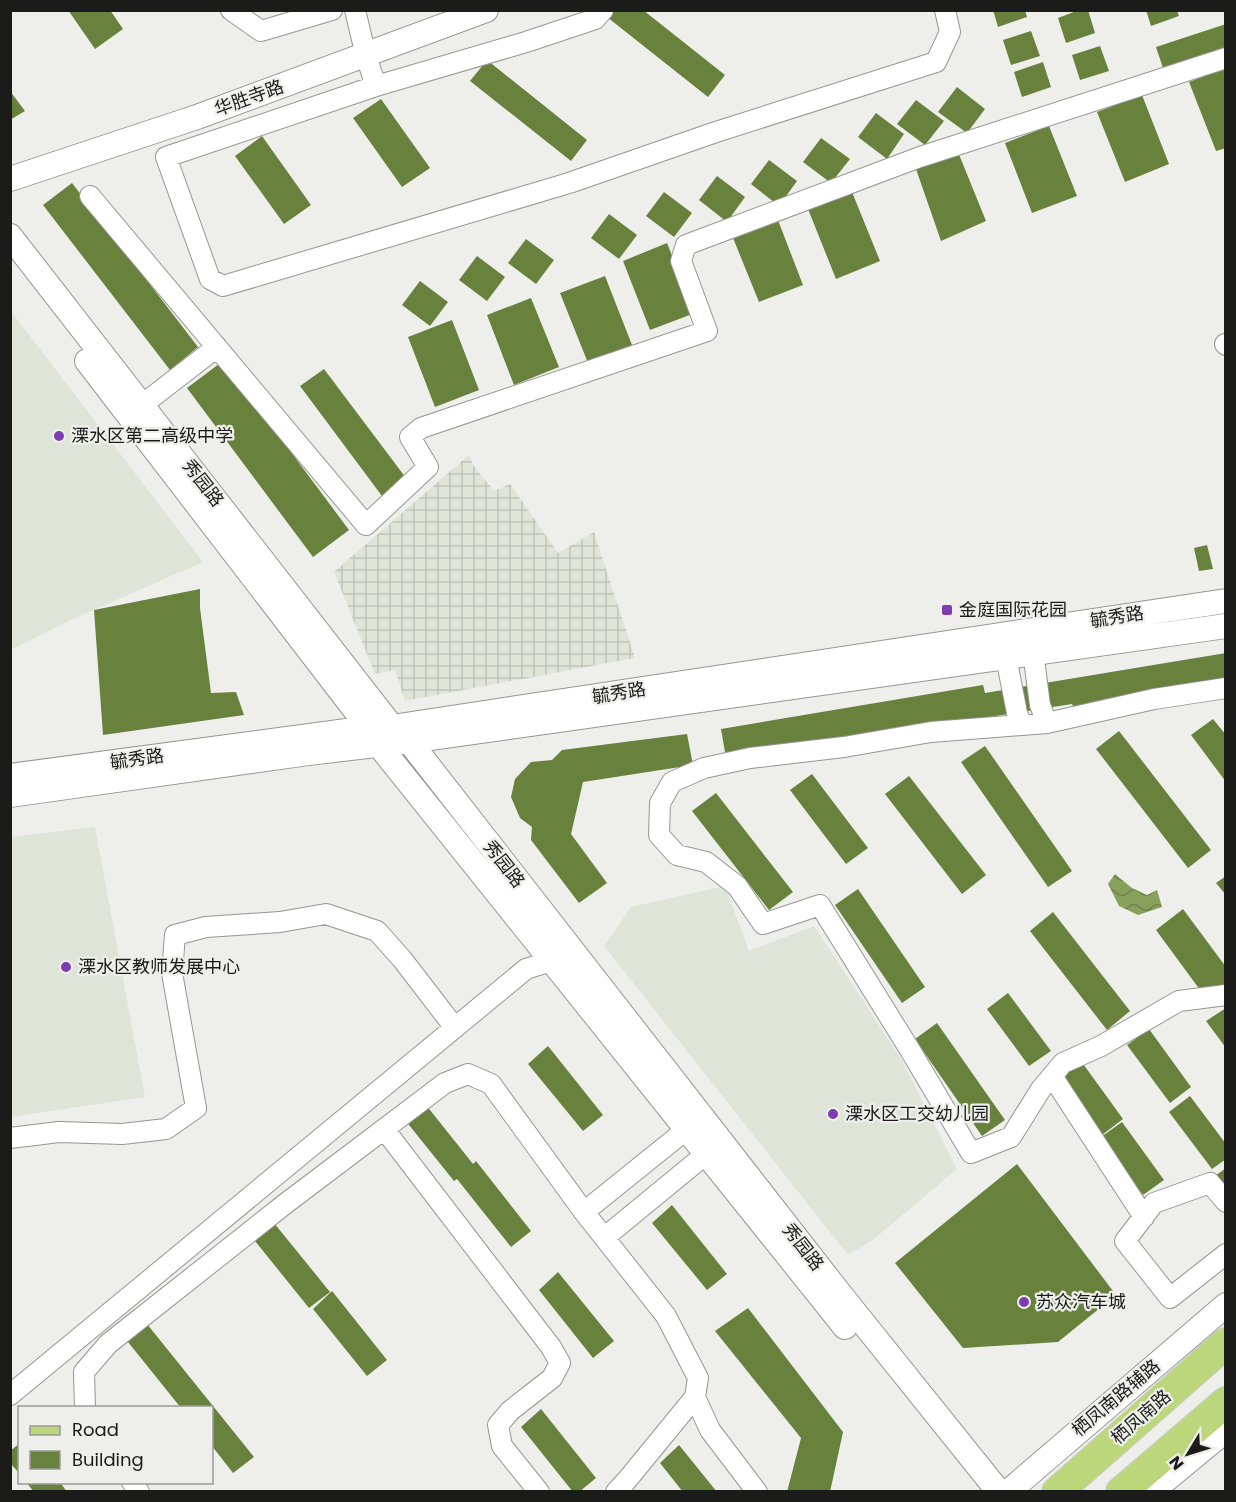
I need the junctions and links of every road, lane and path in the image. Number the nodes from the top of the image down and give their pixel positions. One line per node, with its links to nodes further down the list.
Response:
1 (231, 10): 2 (street)
2 (332, 10)
3 (355, 10): 7 (street)
4 (486, 10): 7 (street, 华胜寺路)
5 (603, 10): 9 (street)
6 (945, 10): 9 (street)
7 (366, 56): 9 (street); 10 (street, 华胜寺路)
8 (1226, 58): 14 (street)
9 (376, 86)
10 (10, 178)
11 (90, 196): 14 (street)
12 (10, 236): 15 (street, 秀园路)
13 (10, 262): 15 (street, 秀园路)
14 (217, 347): 15 (street)
15 (135, 409): 23 (street, 秀园路)
16 (1226, 601): 23 (street, 毓秀路)
17 (1226, 626): 18 (street, 毓秀路)
18 (1033, 652): 19 (street, 毓秀路); 21 (street)
19 (1006, 657): 22 (street); 23 (street, 毓秀路)
20 (1226, 688): 21 (street)
21 (1047, 723): 22 (street)
22 (1022, 725): 29 (street)
23 (387, 735): 24 (street, 毓秀路); 25 (street, 毓秀路); 26 (street, 秀园路); 30 (street, 秀园路)
24 (10, 776)
25 (10, 795)
26 (551, 961): 28 (street); 30 (street, 秀园路)
27 (1226, 995): 29 (street)
28 (455, 1028): 32 (street); 41 (street)
29 (1052, 1076): 36 (street)
30 (694, 1123): 33 (street, 秀园路); 35 (street)
31 (384, 1129): 35 (street); 44 (street); 46 (street)
32 (10, 1138)
33 (713, 1148): 37 (street); 49 (street, 秀园路); 50 (street, 秀园路)
34 (1226, 1202): 36 (street)
35 (584, 1212): 37 (street)
36 (1144, 1217): 38 (street)
37 (604, 1237): 42 (street)
38 (1226, 1254)
39 (1226, 1305): 51 (street, 栖凤南路辅路)
40 (1226, 1343): 52 (main road, 栖凤南路)
41 (10, 1395)
42 (695, 1397): 47 (street); 48 (street)
43 (1226, 1402): 53 (main road)
44 (85, 1406)
45 (1226, 1430): 54 (street)
46 (539, 1491)
47 (617, 1491)
48 (757, 1491)
49 (977, 1491)
50 (999, 1491)
51 (1008, 1491)
52 (1057, 1491)
53 (1120, 1491)
54 (1151, 1491)

